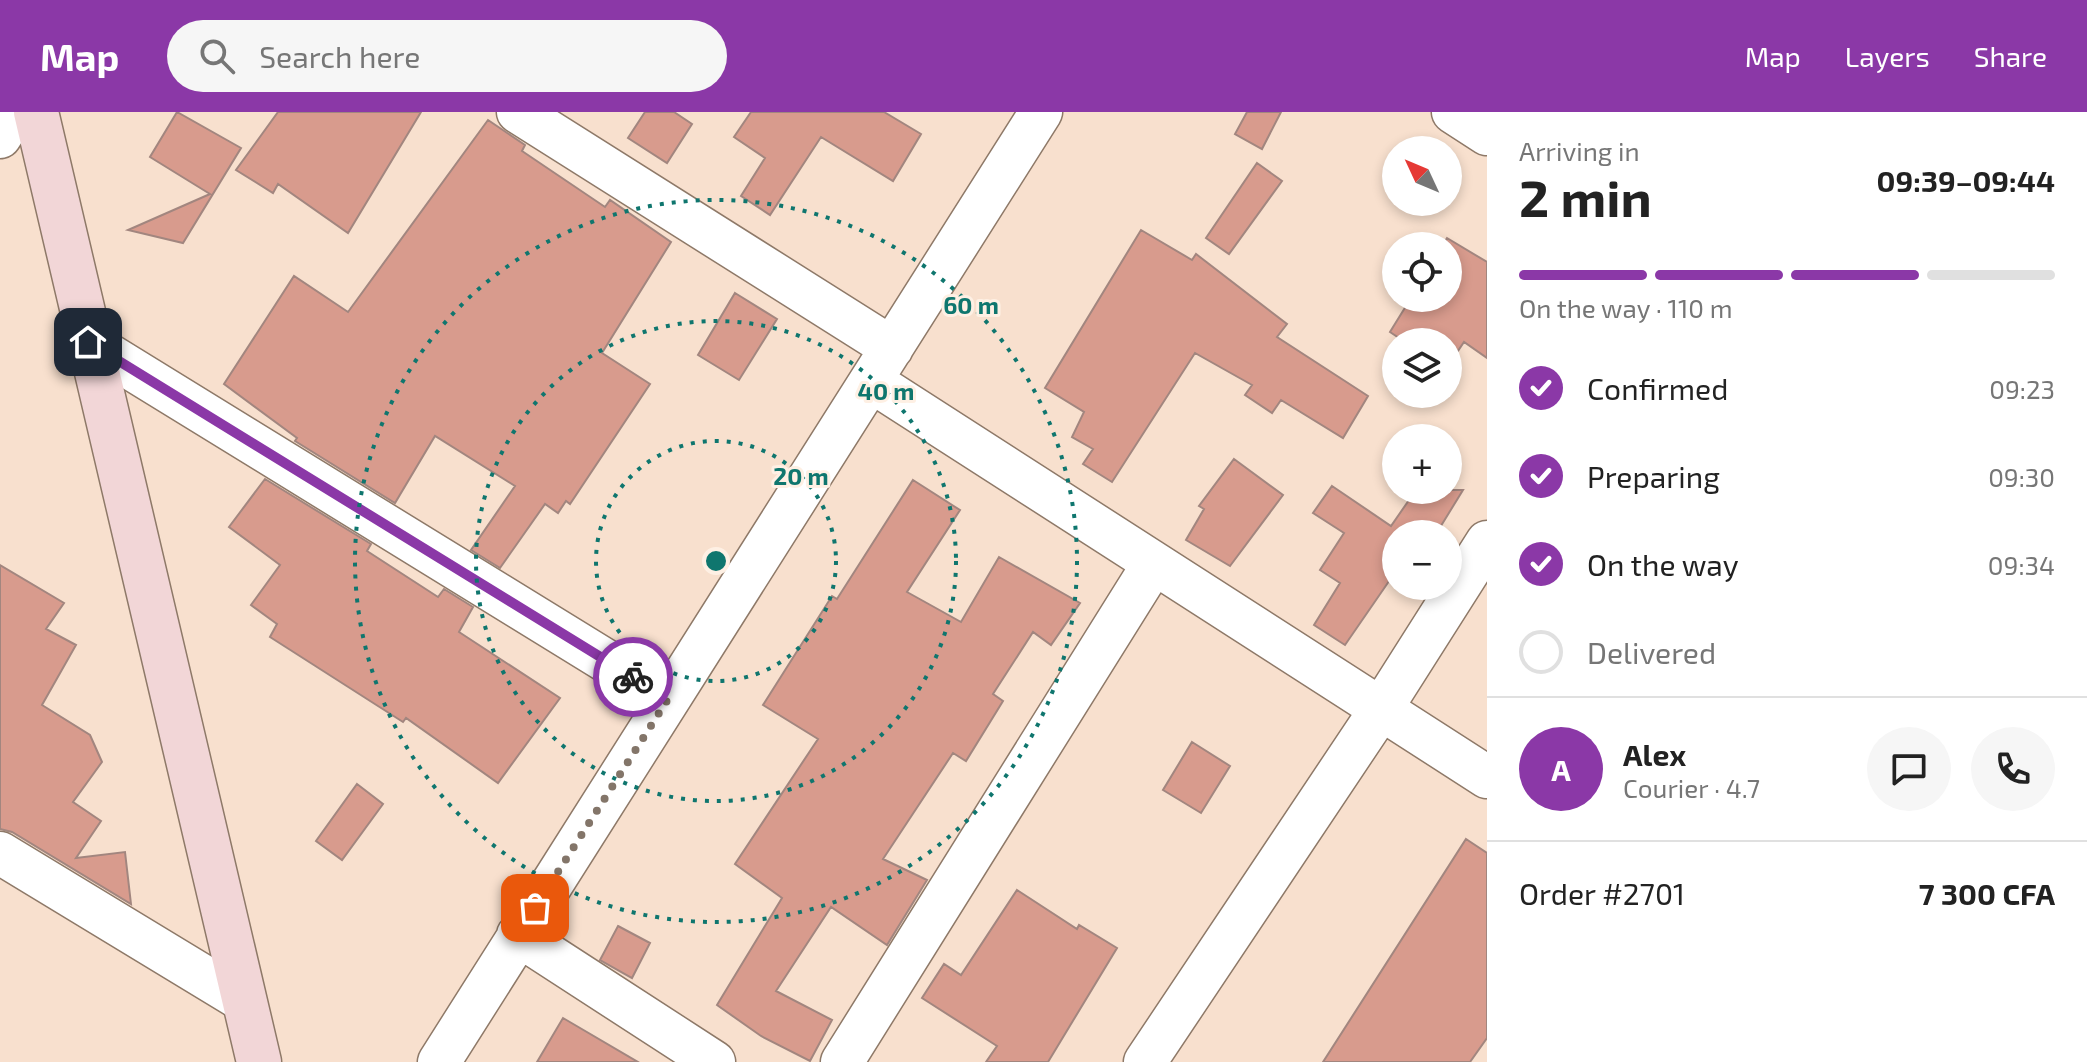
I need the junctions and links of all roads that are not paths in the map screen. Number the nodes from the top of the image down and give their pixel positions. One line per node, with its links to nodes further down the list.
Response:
1 (16, 112): 7 (street)
2 (36, 112): 8 (street)
3 (518, 112): 9 (street)
4 (1041, 112): 9 (street)
5 (1453, 112): 6 (street)
6 (1487, 134)
7 (0, 137)
8 (88, 342): 12 (street); 17 (street)
9 (882, 364): 11 (street); 12 (street)
10 (1487, 542): 13 (street)
11 (1154, 563): 13 (street); 21 (street)
12 (668, 699): 16 (street)
13 (1381, 709): 14 (street); 22 (street)
14 (1487, 777)
15 (0, 853): 17 (street)
16 (518, 935): 19 (street); 20 (street)
17 (244, 1001): 18 (street)
18 (259, 1062)
19 (439, 1062)
20 (714, 1062)
21 (842, 1062)
22 (1145, 1062)

